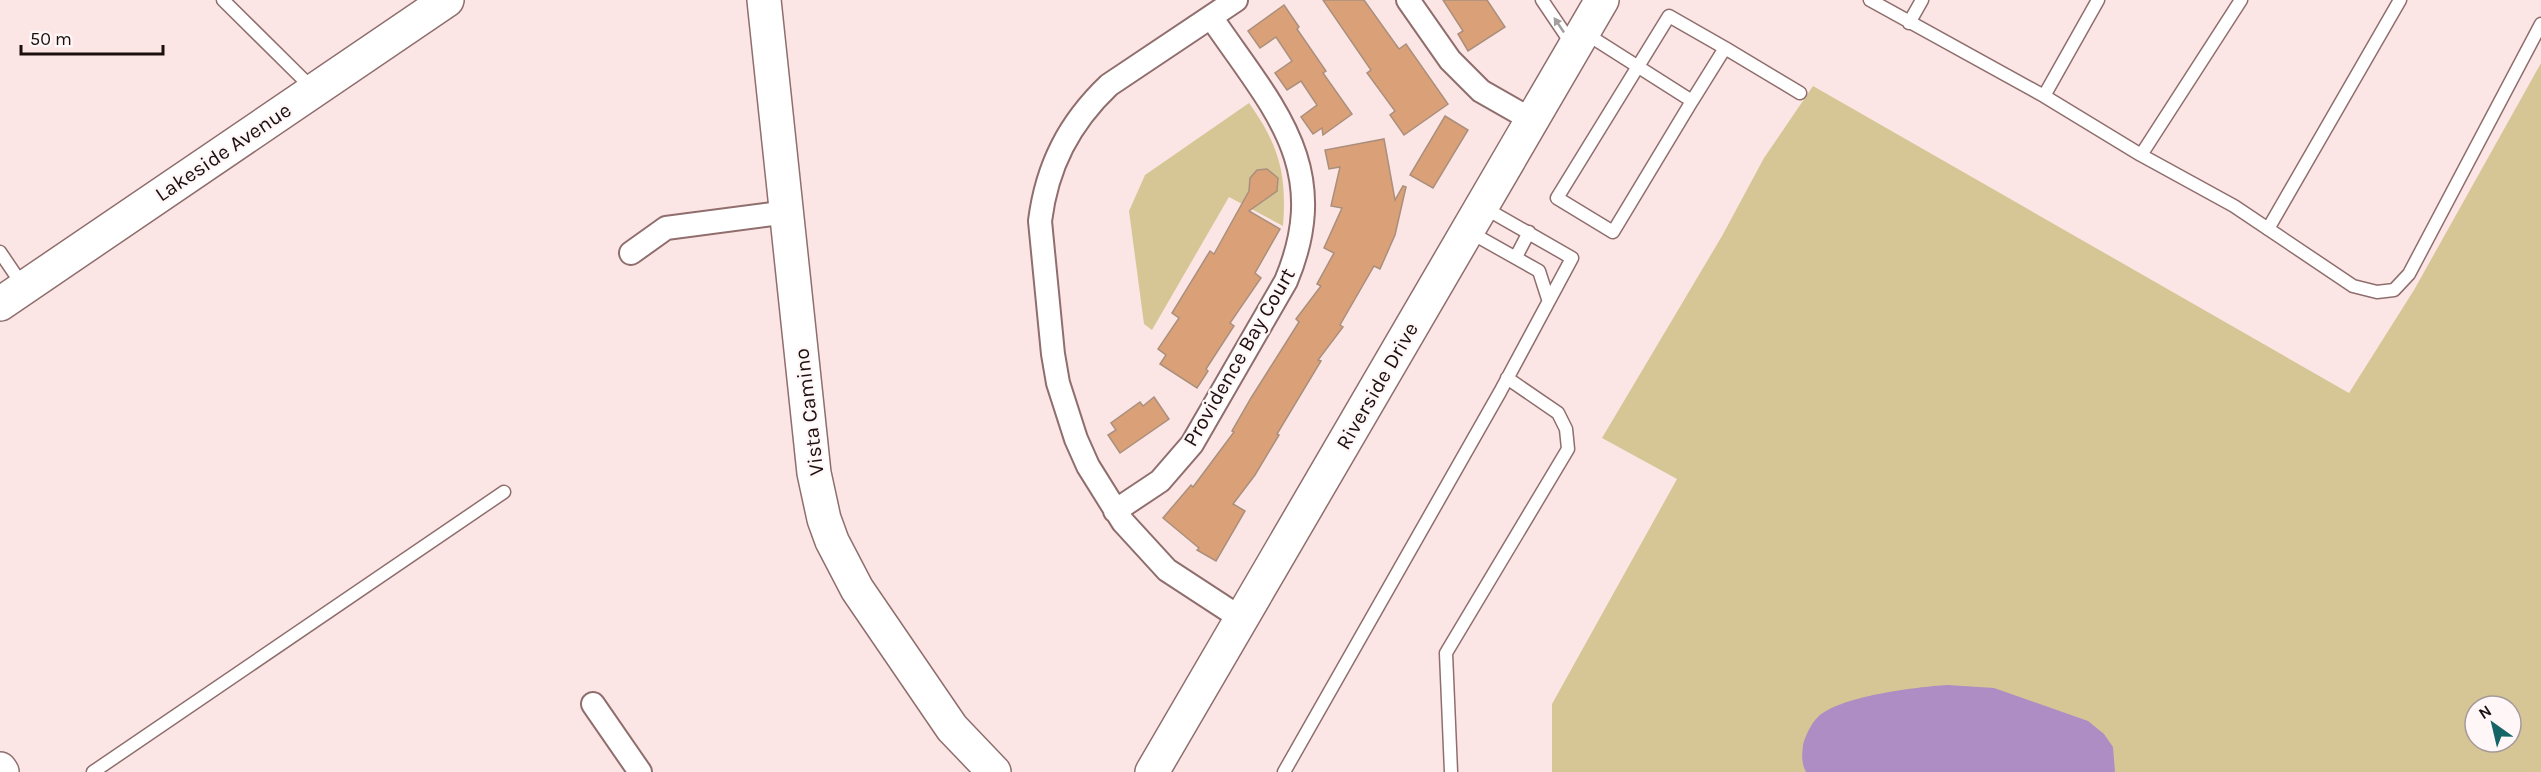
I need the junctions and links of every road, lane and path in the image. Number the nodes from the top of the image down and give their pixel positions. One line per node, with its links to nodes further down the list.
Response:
1 (223, 0): 19 (lane)
2 (447, 0): 19 (street, Lakeside Avenue)
3 (764, 0): 25 (street, Vista Camino)
4 (1236, 0): 13 (street)
5 (1408, 0): 23 (street)
6 (1542, 0): 16 (lane, one-way to 6)
7 (1602, 0): 16 (street, Riverside Drive)
8 (1870, 0): 14 (lane)
9 (1922, 0): 14 (lane)
10 (2098, 0): 21 (lane)
11 (2241, 0): 24 (lane)
12 (2400, 0): 27 (lane)
13 (1211, 17): 36 (street, Providence Bay Court); 36 (street)
14 (1909, 22): 21 (lane)
15 (2541, 24): 27 (lane)
16 (1580, 41): 18 (lane); 23 (street, Riverside Drive)
17 (1725, 48): 18 (lane); 20 (lane); 22 (lane)
18 (1638, 66): 22 (lane); 22 (lane)
19 (314, 90): 32 (street, Lakeside Avenue)
20 (1800, 93)
21 (2044, 96): 24 (lane)
22 (1692, 100)
23 (1532, 120): 26 (street, Riverside Drive)
24 (2141, 155): 27 (lane)
25 (788, 212): 30 (street); 41 (street, Vista Camino)
26 (1474, 218): 28 (lane); 31 (lane); 37 (street, Riverside Drive)
27 (2268, 229)
28 (1529, 232): 31 (lane); 33 (lane)
29 (0, 252): 32 (lane)
30 (631, 253)
31 (1516, 258): 33 (lane)
32 (12, 296)
33 (1548, 299): 34 (lane)
34 (1507, 378): 43 (lane); 44 (lane)
35 (504, 492): 39 (lane)
36 (1115, 511): 37 (street)
37 (1242, 619): 42 (street, Riverside Drive)
38 (593, 704): 40 (street)
39 (93, 772)
40 (640, 772)
41 (994, 772)
42 (1152, 772)
43 (1284, 772)
44 (1451, 772)

